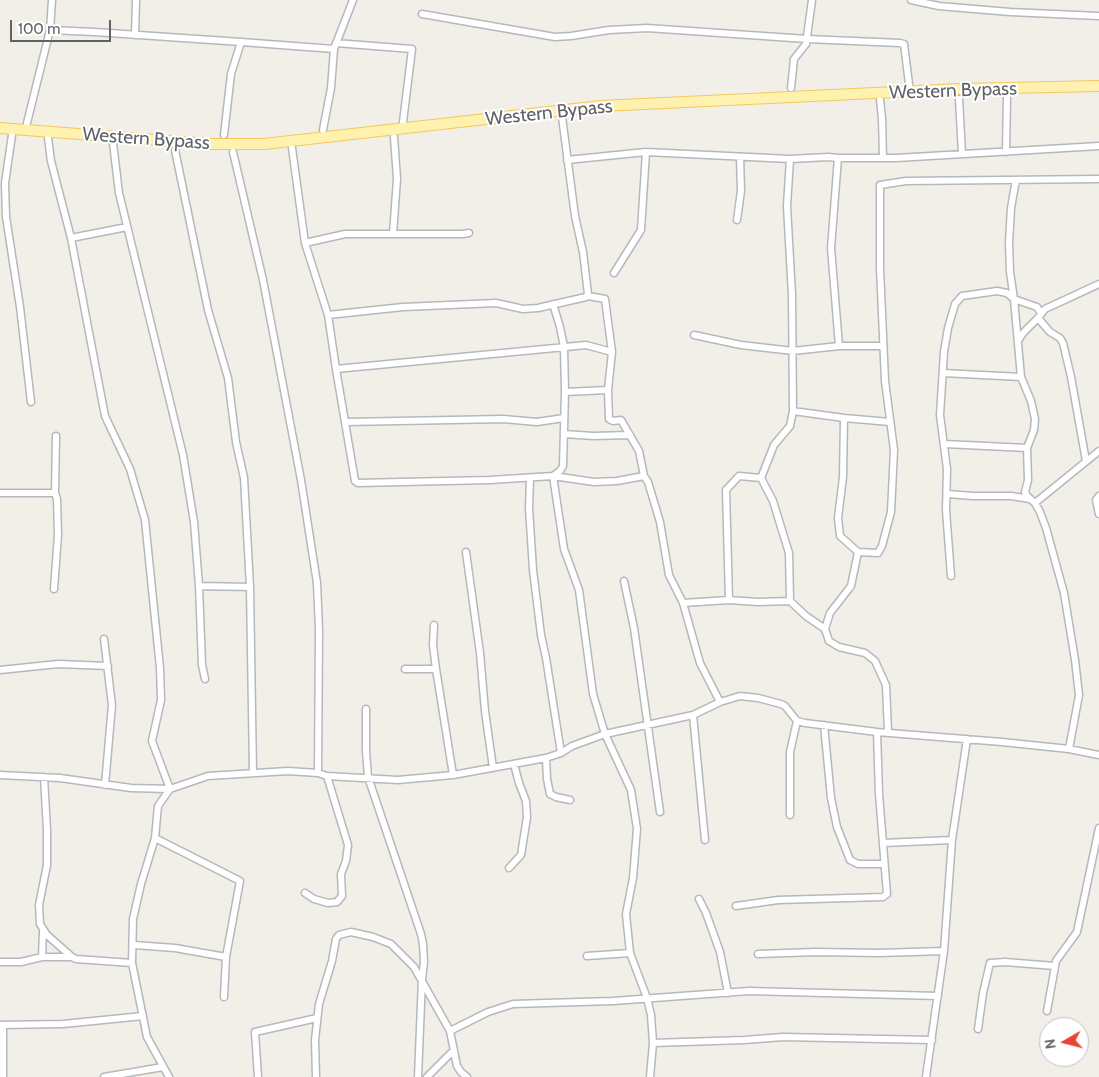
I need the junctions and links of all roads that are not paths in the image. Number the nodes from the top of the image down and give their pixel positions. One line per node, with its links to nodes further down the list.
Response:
1 (52, 0): 8 (street)
2 (136, 0): 9 (street)
3 (353, 0): 12 (street)
4 (812, 0): 10 (street)
5 (911, 0): 7 (street)
6 (422, 14): 10 (street)
7 (1099, 16)
8 (50, 30): 9 (street); 20 (street)
9 (135, 35): 11 (street)
10 (807, 39): 14 (street); 15 (street)
11 (242, 42): 12 (street); 25 (street)
12 (335, 46): 21 (street); 23 (street)
13 (1099, 86): 15 (main road, Western Bypass)
14 (791, 88)
15 (910, 92): 22 (main road, Western Bypass)
16 (1007, 97): 34 (street)
17 (959, 99): 35 (street)
18 (880, 100): 38 (street)
19 (562, 117): 40 (street)
20 (28, 122)
21 (403, 122)
22 (0, 128)
23 (323, 130)
24 (12, 135): 68 (street)
25 (224, 136)
26 (394, 137): 46 (street)
27 (48, 138): 47 (street)
28 (113, 143): 44 (street)
29 (1099, 146): 34 (street)
30 (292, 148): 48 (street)
31 (175, 150): 96 (street)
32 (233, 152): 126 (street)
33 (646, 152): 36 (street); 40 (street); 49 (street)
34 (1006, 152): 35 (street)
35 (962, 154): 38 (street)
36 (740, 157): 39 (street); 43 (street)
37 (838, 158): 38 (street); 39 (street); 58 (street)
38 (883, 158)
39 (790, 159): 61 (street)
40 (567, 160): 51 (street)
41 (1099, 178): 42 (street)
42 (1016, 180): 52 (street); 59 (street)
43 (737, 220)
44 (128, 227): 47 (street); 95 (street)
45 (469, 233): 46 (street)
46 (393, 234): 48 (street)
47 (71, 238): 133 (street)
48 (305, 243): 54 (street)
49 (614, 273)
50 (1099, 284): 55 (street)
51 (588, 296): 53 (street); 62 (street)
52 (1014, 299): 55 (street); 56 (street); 64 (street)
53 (553, 304): 54 (street); 60 (street)
54 (328, 315): 63 (street)
55 (1040, 316): 56 (street); 80 (street)
56 (1020, 332): 65 (street)
57 (694, 335): 61 (street)
58 (839, 346): 59 (street); 61 (street)
59 (884, 346): 73 (street)
60 (564, 348): 62 (street); 63 (street); 67 (street)
61 (793, 351): 69 (street)
62 (612, 352): 66 (street)
63 (336, 369): 72 (street)
64 (943, 373): 65 (street); 77 (street)
65 (1021, 377): 78 (street)
66 (608, 390): 67 (street); 75 (street)
67 (565, 392): 70 (street)
68 (31, 402)
69 (793, 411): 71 (street); 84 (street)
70 (564, 418): 72 (street); 74 (street)
71 (844, 418): 73 (street); 92 (street)
72 (346, 422): 83 (street)
73 (890, 422): 92 (street)
74 (564, 434): 75 (street); 81 (street)
75 (630, 435): 82 (street)
76 (56, 436): 85 (street)
77 (945, 444): 78 (street); 87 (street)
78 (1027, 448): 89 (street)
79 (1099, 451): 80 (street)
80 (1086, 461): 89 (street)
81 (553, 476): 82 (street); 83 (street); 117 (street)
82 (644, 476): 100 (street)
83 (530, 478): 120 (street)
84 (761, 478): 98 (street); 99 (street)
85 (55, 493): 86 (street); 97 (street)
86 (0, 494)
87 (948, 494): 89 (street); 93 (street)
88 (1099, 496): 90 (street)
89 (1032, 501): 119 (street)
90 (1099, 514)
91 (466, 552): 124 (street)
92 (858, 552): 102 (street)
93 (951, 576)
94 (624, 581): 113 (street)
95 (199, 586): 96 (street); 108 (street)
96 (250, 587): 125 (street)
97 (54, 589)
98 (729, 600): 99 (street); 100 (street)
99 (790, 601): 102 (street)
100 (683, 603): 109 (street)
101 (434, 625): 106 (street)
102 (825, 629): 116 (street)
103 (104, 639): 104 (street)
104 (108, 666): 107 (street); 132 (street)
105 (405, 669): 106 (street)
106 (436, 669): 129 (street)
107 (0, 670)
108 (205, 679)
109 (720, 702): 111 (street); 112 (street)
110 (366, 709): 131 (street)
111 (693, 715): 113 (street); 139 (street)
112 (797, 721): 114 (street); 136 (street)
113 (648, 724): 117 (street); 135 (street)
114 (824, 725): 115 (street); 142 (street)
115 (877, 732): 116 (street); 141 (street)
116 (888, 732): 118 (street)
117 (605, 734): 120 (street); 150 (street)
118 (968, 739): 119 (street); 140 (street)
119 (1069, 749): 121 (street)
120 (560, 753): 122 (street)
121 (1099, 755)
122 (546, 758): 123 (street); 134 (street)
123 (514, 764): 124 (street); 143 (street)
124 (492, 768): 129 (street)
125 (253, 773): 126 (street); 133 (street)
126 (318, 773): 128 (street)
127 (0, 775): 130 (street)
128 (327, 776): 131 (street); 144 (street)
129 (452, 776): 131 (street)
130 (44, 777): 132 (street); 147 (street)
131 (368, 777): 159 (street)
132 (105, 785): 133 (street)
133 (170, 789): 138 (street)
134 (570, 800)
135 (660, 812)
136 (790, 815)
137 (1099, 828): 158 (street)
138 (156, 838): 148 (street); 155 (street)
139 (705, 840)
140 (952, 840): 141 (street); 149 (street)
141 (883, 843): 142 (street)
142 (884, 864): 146 (street)
143 (508, 868)
144 (305, 893)
145 (699, 900): 160 (street)
146 (736, 906)
147 (43, 931): 153 (street); 154 (street)
148 (134, 945): 155 (street); 157 (street)
149 (944, 951): 151 (street); 161 (street)
150 (630, 953): 152 (street); 163 (street)
151 (758, 954)
152 (587, 956)
153 (42, 957): 154 (street); 156 (street)
154 (72, 957): 157 (street)
155 (226, 958): 162 (street)
156 (0, 962)
157 (132, 963): 165 (street)
158 (1054, 966): 164 (street); 168 (street)
159 (422, 980): 166 (street); 169 (street); 179 (street)
160 (728, 993): 161 (street); 163 (street)
161 (938, 996): 170 (street)
162 (224, 997)
163 (646, 998): 169 (street); 171 (street)
164 (1047, 1010)
165 (143, 1016): 167 (street); 173 (street)
166 (317, 1018): 177 (street); 178 (street)
167 (1, 1025): 174 (street)
168 (978, 1030)
169 (450, 1031): 172 (street)
170 (932, 1040): 171 (street); 183 (street)
171 (653, 1043): 182 (street)
172 (454, 1050): 180 (street); 181 (street)
173 (163, 1067): 175 (street); 176 (street)
174 (3, 1077)
175 (104, 1077)
176 (169, 1077)
177 (258, 1077)
178 (316, 1077)
179 (418, 1077)
180 (427, 1077)
181 (467, 1077)
182 (650, 1077)
183 (926, 1077)

